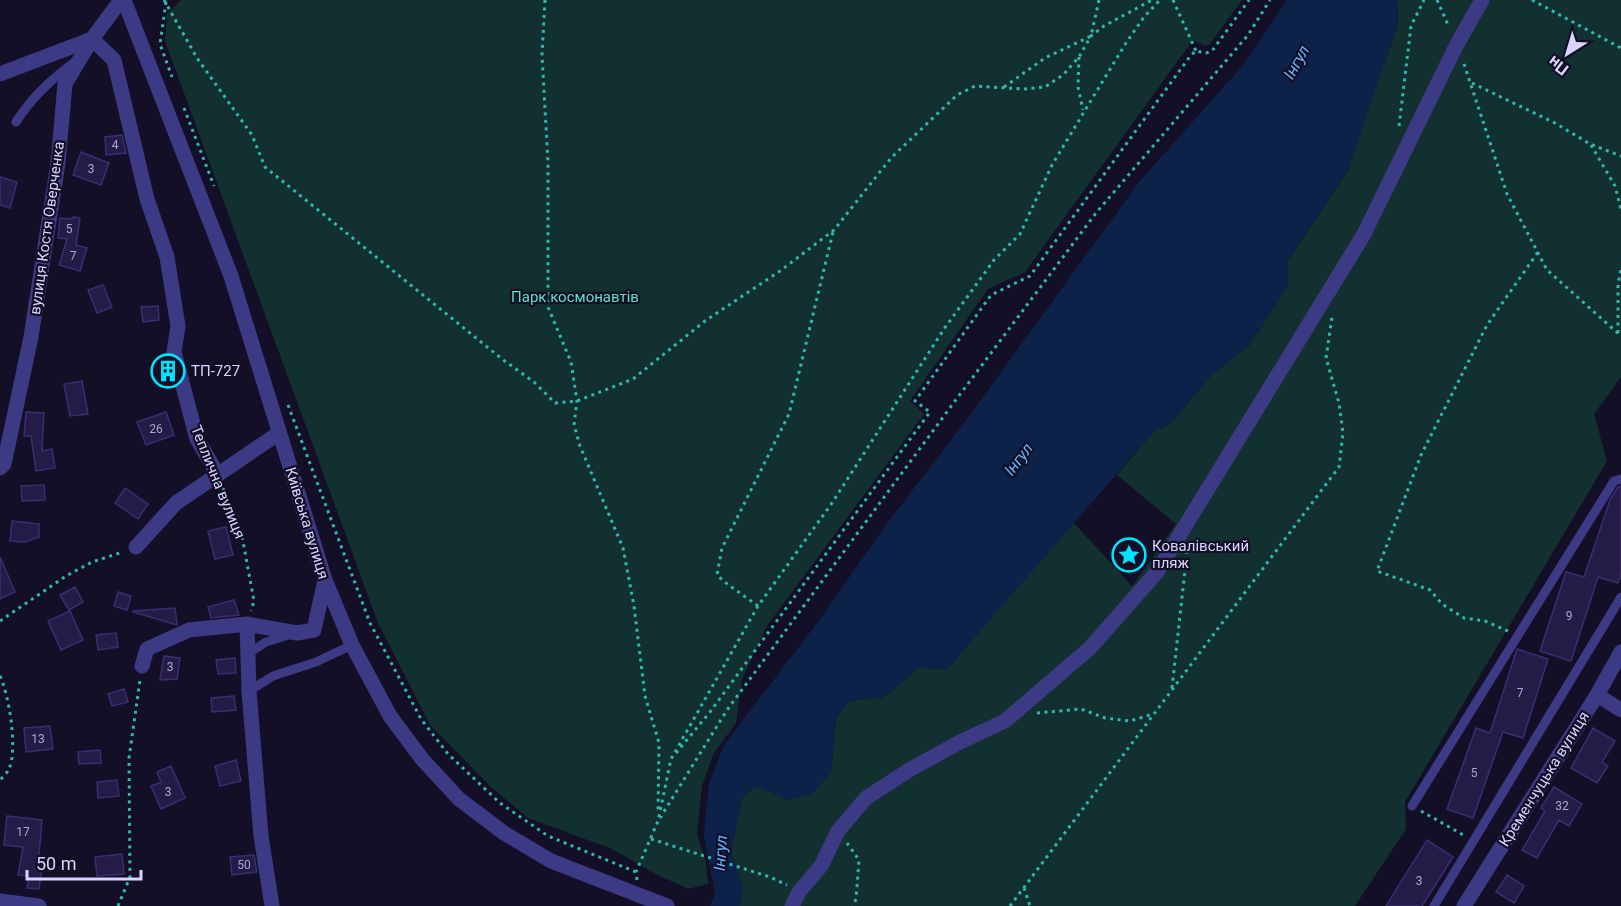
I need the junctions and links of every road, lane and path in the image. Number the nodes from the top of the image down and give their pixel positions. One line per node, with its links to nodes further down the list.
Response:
1 (122, 0): 15 (street, вулиця Костя Оверченка); 40 (street, Київська вулиця)
2 (545, 0): 39 (path)
3 (1098, 0): 14 (path)
4 (1152, 0): 14 (path)
5 (1160, 0): 26 (path)
6 (1173, 0): 18 (path)
7 (1249, 0): 18 (path)
8 (1270, 0): 67 (path)
9 (1424, 0): 28 (path)
10 (1437, 0): 16 (path)
11 (1482, 0): 16 (street)
12 (1532, 0): 17 (path)
13 (166, 1): 22 (path); 39 (path)
14 (1091, 36): 20 (path); 24 (path)
15 (92, 39): 19 (street, вулиця Костя Оверченка); 21 (street); 42 (street, Теплична вулиця)
16 (1456, 46): 23 (path); 44 (street)
17 (1621, 48)
18 (1196, 51): 64 (path)
19 (82, 57): 27 (lane); 41 (street, вулиця Костя Оверченка)
20 (1079, 57): 24 (path); 26 (path)
21 (0, 74)
22 (172, 77)
23 (1471, 82): 29 (path); 34 (path)
24 (1002, 88): 33 (path)
25 (180, 99): 31 (path)
26 (1084, 112): 48 (path)
27 (16, 122)
28 (1398, 132)
29 (1590, 144): 30 (path); 32 (path)
30 (1621, 156)
31 (214, 186)
32 (1621, 209)
33 (834, 230): 39 (path); 48 (path)
34 (1538, 252): 37 (path); 52 (path)
35 (1621, 269): 37 (path)
36 (1335, 308): 58 (path)
37 (1620, 335)
38 (286, 398): 71 (path)
39 (577, 402): 67 (path)
40 (279, 433): 42 (street); 46 (street, Київська вулиця)
41 (0, 468)
42 (218, 475): 45 (street); 50 (path, Теплична вулиця)
43 (1621, 479): 52 (lane)
44 (1190, 521): 58 (path); 63 (street)
45 (136, 547): 49 (path)
46 (325, 580): 51 (street); 53 (street, Київська вулиця)
47 (1621, 597): 84 (lane)
48 (758, 606): 64 (path)
49 (0, 621)
50 (247, 624): 51 (street); 55 (street); 56 (street)
51 (297, 633): 55 (lane)
52 (1518, 636): 66 (lane)
53 (352, 645): 59 (lane); 75 (street, Київська вулиця)
54 (1621, 652): 60 (street, Кременчуцька вулиця)
55 (249, 653): 59 (street)
56 (142, 666): 77 (path)
57 (0, 676): 65 (path)
58 (1172, 690): 62 (path)
59 (249, 691): 78 (street)
60 (1597, 695): 61 (street); 85 (street, Кременчуцька вулиця)
61 (1621, 711)
62 (1155, 714): 63 (path); 73 (path)
63 (1005, 722): 68 (street)
64 (670, 759): 67 (path)
65 (0, 780)
66 (1412, 806): 69 (path)
67 (658, 821): 70 (path)
68 (838, 831): 80 (street); 81 (path)
69 (1457, 831)
70 (651, 839): 71 (path); 72 (path)
71 (636, 872): 75 (path)
72 (781, 882)
73 (1024, 888): 82 (path); 83 (path)
74 (0, 901): 76 (street)
75 (640, 901): 79 (street, Київська вулиця)
76 (39, 906)
77 (118, 906)
78 (272, 906)
79 (666, 906)
80 (792, 906)
81 (852, 906)
82 (1010, 906)
83 (1030, 906)
84 (1434, 906)
85 (1464, 906)

